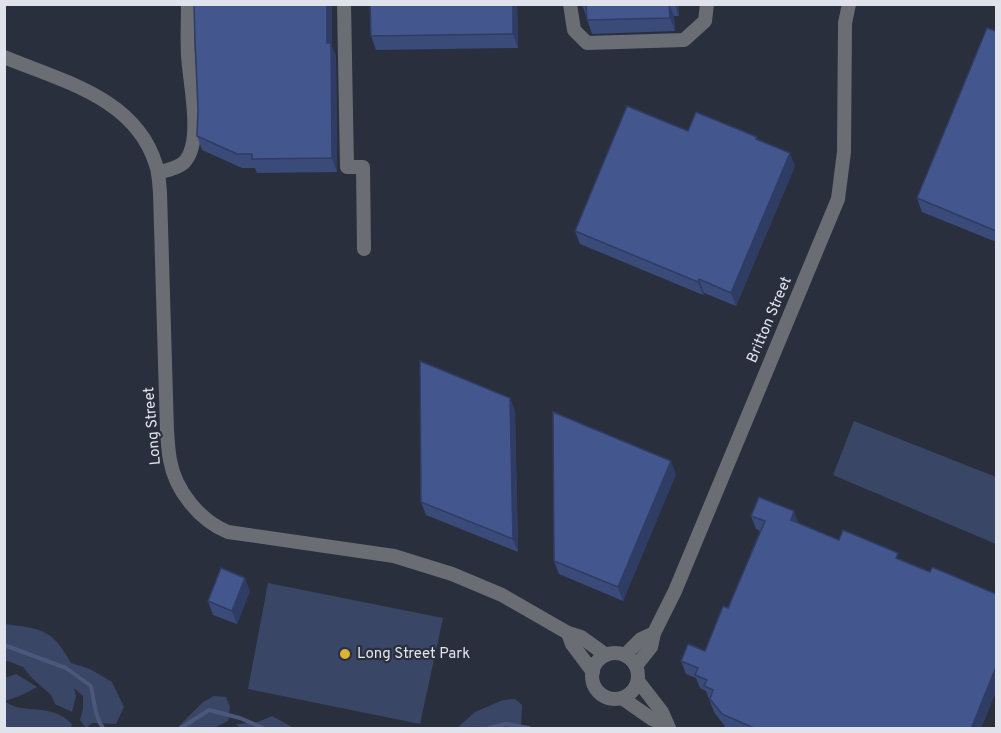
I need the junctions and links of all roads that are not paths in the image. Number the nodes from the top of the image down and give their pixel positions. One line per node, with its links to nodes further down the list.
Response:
1 (188, 4): 7 (street)
2 (344, 4): 8 (street)
3 (570, 4): 4 (street)
4 (707, 4)
5 (849, 4): 10 (street, Britton Street)
6 (4, 57): 7 (street, Long Street)
7 (158, 173): 9 (street, Long Street)
8 (364, 249)
9 (568, 633): 11 (street, Long Street); 14 (street, Long Street)
10 (654, 633): 12 (street, Britton Street); 13 (street, Britton Street)
11 (606, 655): 12 (street); 14 (street)
12 (625, 655): 13 (street)
13 (636, 666): 15 (street)
14 (593, 672): 16 (street)
15 (638, 681): 16 (street); 17 (street)
16 (622, 698): 17 (street)
17 (667, 726)

